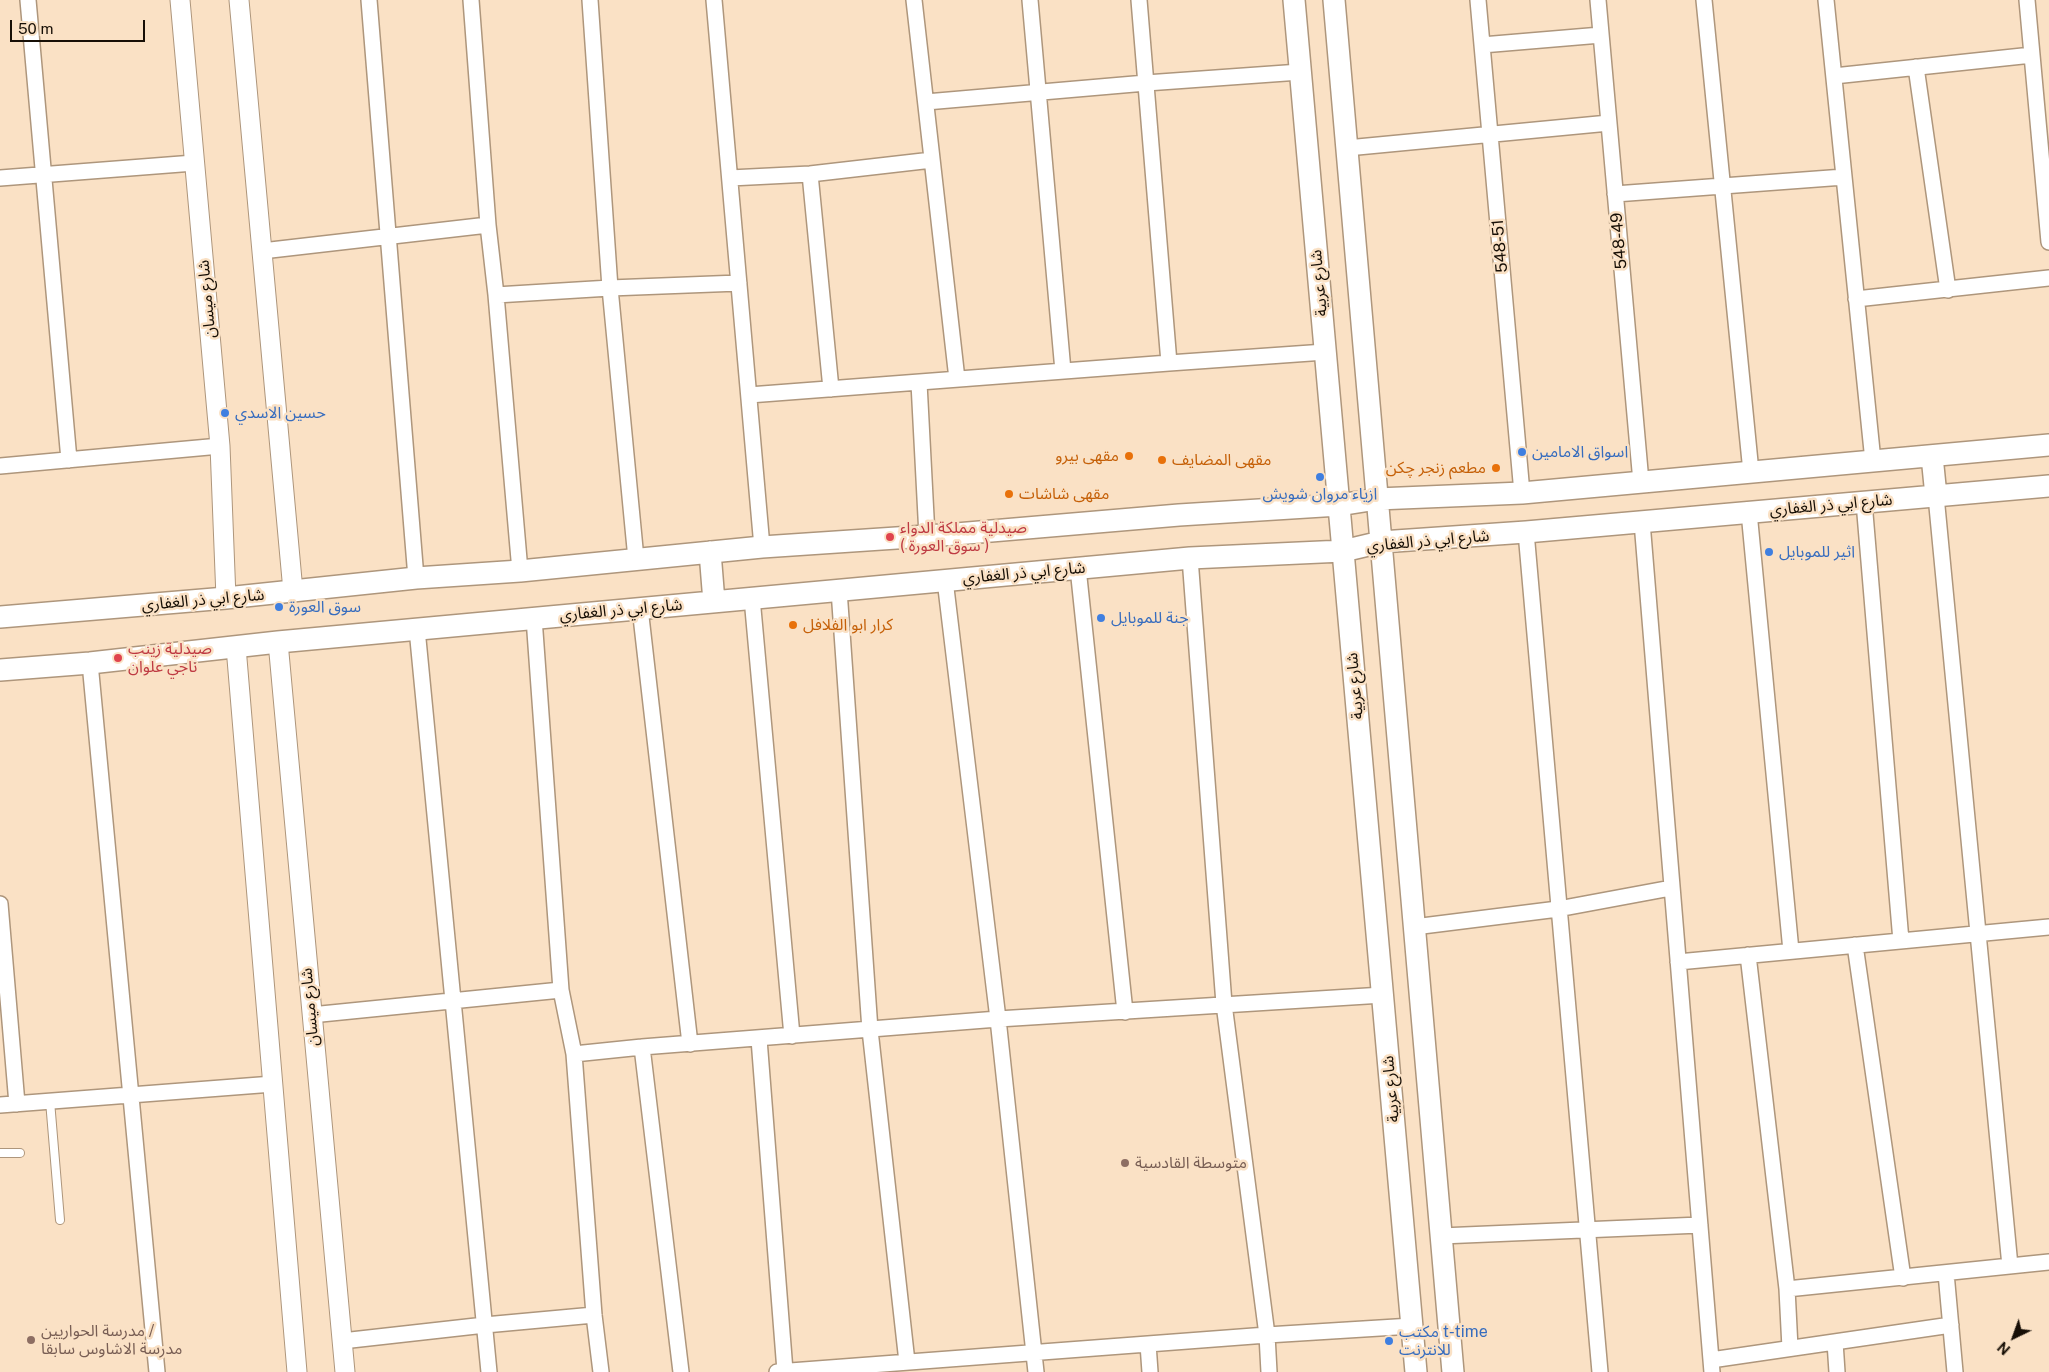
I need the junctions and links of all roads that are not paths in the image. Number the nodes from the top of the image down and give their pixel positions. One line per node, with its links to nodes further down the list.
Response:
1 (28, 0): 32 (street)
2 (180, 0): 31 (street, شارع ميسان)
3 (239, 0): 42 (street)
4 (369, 0): 40 (street)
5 (471, 0): 39 (street)
6 (590, 0): 45 (street)
7 (714, 0): 36 (street)
8 (914, 0): 26 (street)
9 (1030, 0): 25 (street)
10 (1139, 0): 24 (street)
11 (1294, 0): 22 (main road, شارع عربية)
12 (1334, 0): 29 (main road)
13 (1478, 0): 19 (street, 548-51)
14 (1598, 0): 18 (street, 548-49)
15 (1704, 0): 37 (street)
16 (1826, 0): 23 (street)
17 (2027, 0): 20 (street)
18 (1601, 35): 19 (street); 27 (street, 548-49)
19 (1482, 45): 28 (street, 548-51)
20 (2032, 55): 21 (street); 41 (street)
21 (1916, 67): 23 (street); 46 (street)
22 (1300, 72): 24 (street); 49 (main road, شارع عربية)
23 (1834, 76): 34 (street)
24 (1146, 83): 25 (street); 50 (street)
25 (1038, 92): 26 (street); 51 (street)
26 (926, 102): 30 (street)
27 (1609, 123): 28 (street); 38 (street, 548-49)
28 (1490, 135): 29 (street); 65 (street, 548-51)
29 (1347, 148): 67 (main road)
30 (932, 160): 33 (street); 52 (street)
31 (194, 163): 32 (street); 57 (street, شارع ميسان)
32 (44, 174): 35 (street); 59 (street)
33 (810, 174): 36 (street); 54 (street)
34 (1844, 177): 37 (street); 48 (street)
35 (0, 178)
36 (730, 178): 44 (street)
37 (1722, 186): 38 (street); 62 (street)
38 (1615, 194): 63 (street, 548-49)
39 (488, 225): 40 (street); 47 (street)
40 (388, 235): 42 (street); 82 (street)
41 (2049, 242)
42 (262, 251): 85 (street)
43 (2049, 278): 46 (street)
44 (739, 283): 45 (street); 55 (street)
45 (610, 288): 47 (street); 79 (street)
46 (1948, 290): 48 (street)
47 (496, 295): 81 (street)
48 (1856, 299): 60 (street)
49 (1325, 352): 50 (street); 69 (main road, شارع عربية)
50 (1169, 363): 51 (street)
51 (1063, 371): 52 (street)
52 (957, 379): 53 (street)
53 (919, 383): 54 (street); 73 (street)
54 (831, 389): 55 (street)
55 (749, 395): 75 (street)
56 (2049, 445): 58 (main road, شارع ابي ذر الغفاري)
57 (220, 446): 59 (street); 86 (street, شارع ميسان)
58 (1932, 456): 60 (main road, شارع ابي ذر الغفاري); 66 (main road)
59 (69, 460): 61 (street)
60 (1873, 461): 62 (main road, شارع ابي ذر الغفاري)
61 (0, 466)
62 (1751, 472): 63 (main road, شارع ابي ذر الغفاري)
63 (1641, 482): 65 (main road, شارع ابي ذر الغفاري)
64 (2049, 486): 66 (main road, شارع ابي ذر الغفاري)
65 (1522, 492): 67 (main road, شارع ابي ذر الغفاري)
66 (1936, 496): 68 (main road, شارع ابي ذر الغفاري); 102 (street)
67 (1377, 500): 69 (main road, شارع ابي ذر الغفاري); 74 (main road)
68 (1864, 502): 70 (main road, شارع ابي ذر الغفاري); 103 (street)
69 (1339, 505): 73 (main road, شارع ابي ذر الغفاري); 76 (main road, شارع عربية)
70 (1749, 512): 71 (main road, شارع ابي ذر الغفاري); 105 (street)
71 (1642, 522): 72 (main road, شارع ابي ذر الغفاري); 97 (street)
72 (1526, 532): 74 (main road, شارع ابي ذر الغفاري); 99 (street)
73 (927, 536): 75 (main road, شارع ابي ذر الغفاري)
74 (1381, 542): 76 (main road, شارع ابي ذر الغفاري); 100 (main road)
75 (762, 547): 77 (main road, شارع ابي ذر الغفاري)
76 (1343, 551): 78 (main road, شارع ابي ذر الغفاري); 109 (main road, شارع عربية)
77 (710, 552): 79 (main road, شارع ابي ذر الغفاري); 88 (main road)
78 (1190, 558): 80 (main road, شارع ابي ذر الغفاري); 111 (street)
79 (636, 559): 81 (main road, شارع ابي ذر الغفاري)
80 (1078, 568): 83 (main road, شارع ابي ذر الغفاري); 112 (street)
81 (520, 571): 82 (main road, شارع ابي ذر الغفاري)
82 (416, 578): 85 (main road, شارع ابي ذر الغفاري)
83 (945, 580): 84 (main road, شارع ابي ذر الغفاري); 114 (street)
84 (839, 590): 87 (main road, شارع ابي ذر الغفاري); 115 (street)
85 (293, 591): 86 (main road, شارع ابي ذر الغفاري)
86 (226, 598): 90 (main road, شارع ابي ذر الغفاري)
87 (752, 598): 88 (main road, شارع ابي ذر الغفاري); 116 (street)
88 (714, 602): 89 (main road, شارع ابي ذر الغفاري)
89 (640, 608): 91 (main road, شارع ابي ذر الغفاري); 118 (street)
90 (0, 617)
91 (534, 618): 92 (main road, شارع ابي ذر الغفاري); 108 (street)
92 (417, 629): 93 (main road, شارع ابي ذر الغفاري); 110 (street)
93 (278, 642): 94 (main road, شارع ابي ذر الغفاري); 113 (street, شارع ميسان)
94 (236, 647): 95 (main road, شارع ابي ذر الغفاري); 121 (street)
95 (90, 663): 96 (main road, شارع ابي ذر الغفاري); 122 (street)
96 (0, 670)
97 (1671, 888): 99 (street); 107 (street)
98 (0, 904): 124 (street)
99 (1558, 909): 100 (street); 130 (street)
100 (1414, 927): 131 (main road)
101 (2049, 927): 102 (street)
102 (1978, 934): 103 (street); 133 (street)
103 (1901, 941): 104 (street)
104 (1855, 945): 105 (street); 135 (street)
105 (1791, 951): 106 (street)
106 (1748, 955): 107 (street); 136 (street)
107 (1678, 962): 129 (street)
108 (561, 990): 110 (street); 120 (street)
109 (1383, 995): 111 (street); 140 (main road, شارع عربية)
110 (453, 1001): 113 (street); 138 (street)
111 (1224, 1004): 112 (street); 141 (street)
112 (1125, 1012): 114 (street)
113 (311, 1015): 142 (street, شارع ميسان)
114 (998, 1019): 115 (street); 146 (street)
115 (870, 1030): 116 (street); 147 (street)
116 (792, 1036): 117 (street)
117 (759, 1038): 118 (street); 150 (street)
118 (690, 1044): 119 (street)
119 (642, 1047): 120 (street); 156 (street)
120 (574, 1054): 137 (street)
121 (273, 1084): 122 (street); 152 (street)
122 (130, 1094): 123 (street); 151 (street)
123 (50, 1101): 124 (street); 128 (lane)
124 (17, 1104): 125 (street)
125 (0, 1105)
126 (0, 1153): 127 (lane)
127 (20, 1153)
128 (60, 1220)
129 (1700, 1225): 130 (street); 148 (street)
130 (1587, 1229): 131 (street); 163 (street)
131 (1441, 1236): 162 (main road)
132 (2049, 1262): 133 (street)
133 (2010, 1266): 134 (street)
134 (1946, 1273): 135 (street); 139 (street)
135 (1903, 1278): 136 (street)
136 (1787, 1289): 145 (street)
137 (594, 1315): 138 (street); 155 (street)
138 (484, 1325): 142 (street); 154 (street)
139 (1950, 1325): 143 (street); 165 (street)
140 (1412, 1326): 141 (street); 161 (main road, شارع عربية)
141 (1266, 1335): 144 (street); 160 (street)
142 (342, 1341): 153 (street, شارع ميسان)
143 (1835, 1342): 145 (street); 164 (street)
144 (1148, 1344): 146 (street); 159 (street)
145 (1790, 1348): 148 (street)
146 (1034, 1354): 147 (street); 158 (street)
147 (907, 1362): 149 (street)
148 (1711, 1366)
149 (833, 1370): 150 (street)
150 (785, 1371): 157 (street)
151 (157, 1372)
152 (297, 1372)
153 (345, 1372)
154 (489, 1372)
155 (601, 1372)
156 (680, 1372)
157 (777, 1372)
158 (1036, 1372)
159 (1150, 1372)
160 (1270, 1372)
161 (1416, 1372)
162 (1453, 1372)
163 (1600, 1372)
164 (1837, 1372)
165 (1955, 1372)

